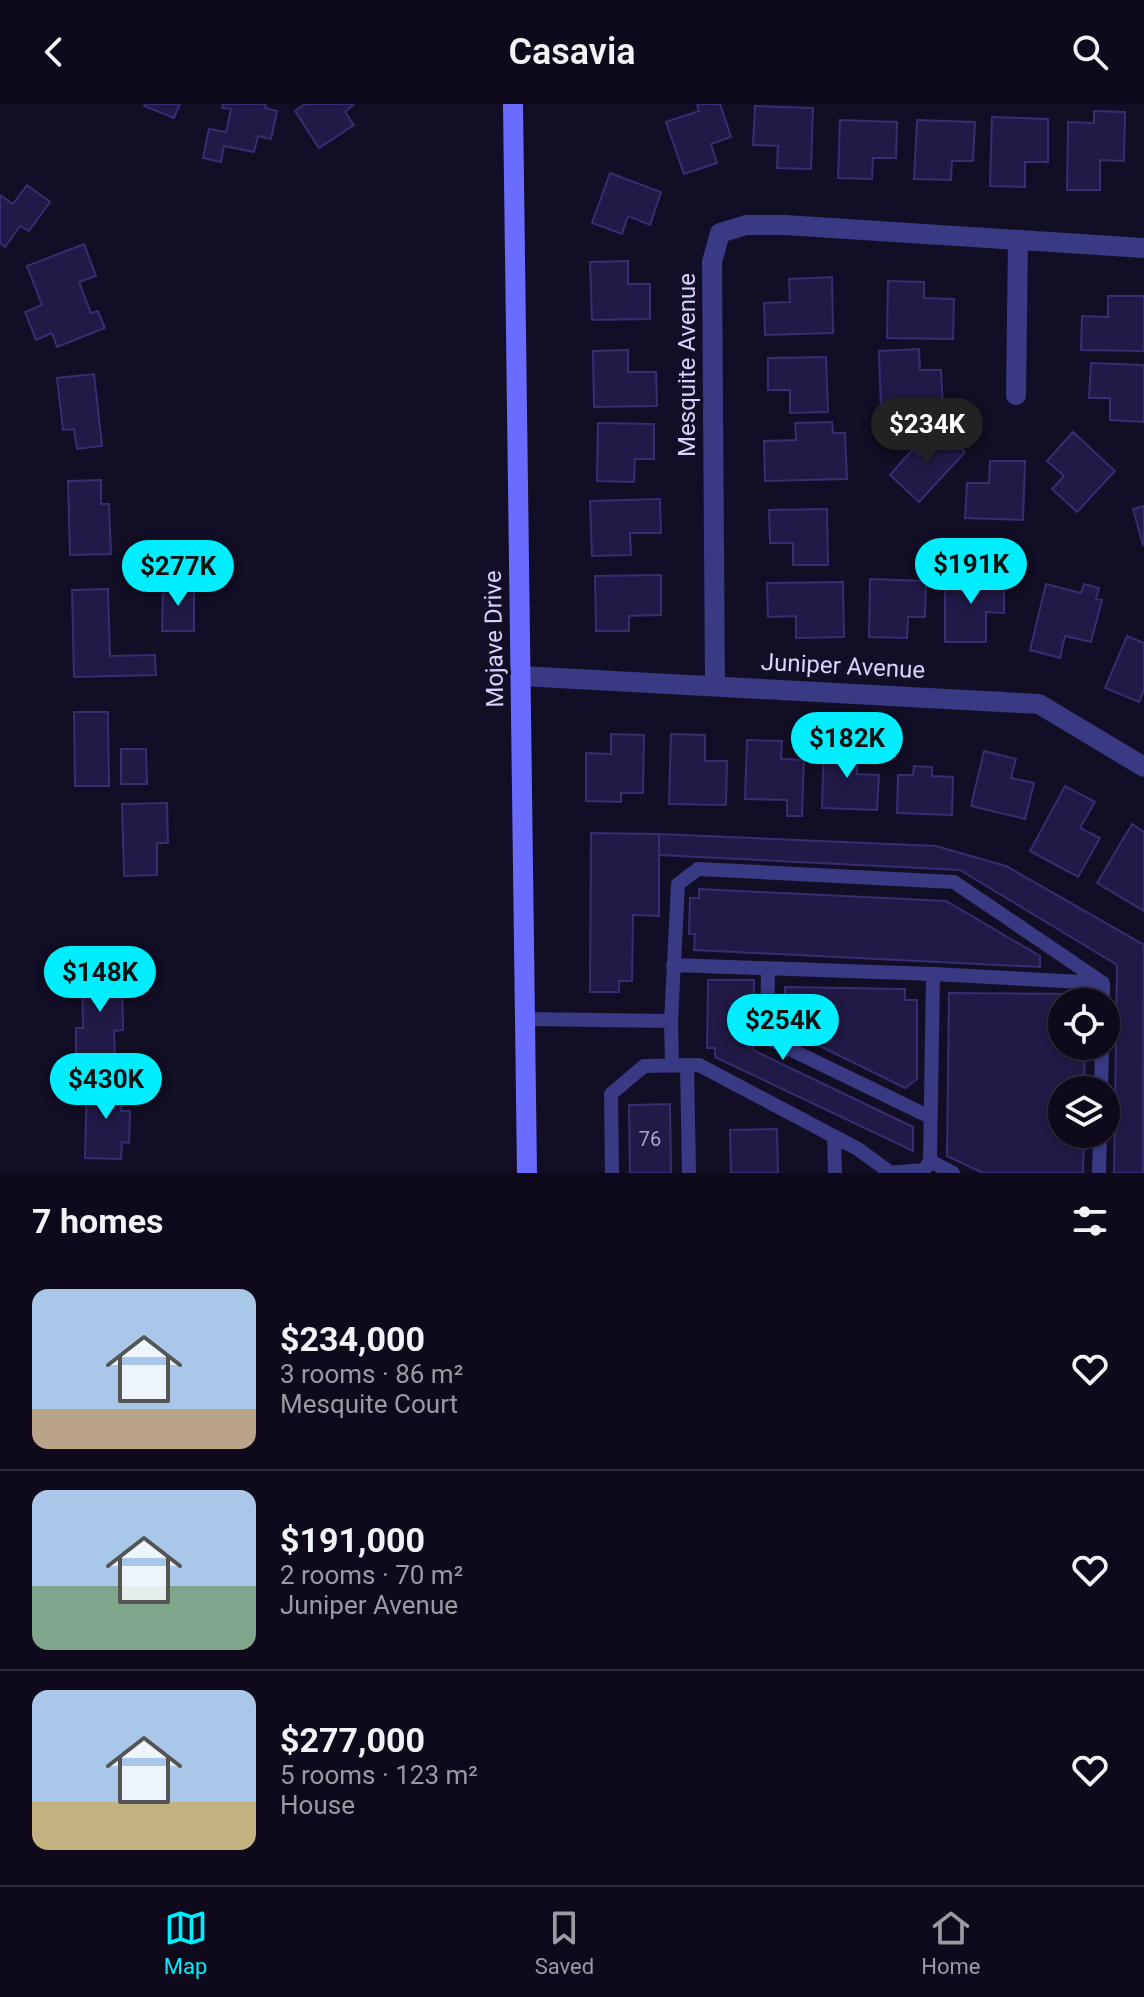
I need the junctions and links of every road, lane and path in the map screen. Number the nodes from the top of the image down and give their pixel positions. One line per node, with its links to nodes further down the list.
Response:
1 (513, 104): 5 (main road, Mojave Drive)
2 (1018, 240): 3 (street, Mesquite Avenue); 4 (street); 6 (street, Mesquite Avenue)
3 (1144, 248)
4 (1016, 395)
5 (521, 676): 6 (street, Juniper Avenue); 13 (main road, Mojave Drive)
6 (715, 685): 7 (street, Juniper Avenue)
7 (1144, 767)
8 (673, 965): 9 (lane); 11 (lane); 14 (lane)
9 (768, 968): 10 (lane); 16 (lane)
10 (933, 974): 11 (lane); 16 (lane)
11 (1103, 983): 12 (lane)
12 (1103, 988)
13 (526, 1019): 14 (lane); 21 (main road, Mojave Drive)
14 (671, 1021): 15 (lane)
15 (680, 1065): 17 (lane); 22 (lane); 23 (lane)
16 (930, 1117): 19 (lane)
17 (834, 1136): 20 (lane); 24 (lane)
18 (1100, 1148): 26 (lane)
19 (930, 1161): 20 (lane); 25 (lane)
20 (888, 1172)
21 (527, 1173)
22 (612, 1173)
23 (689, 1173)
24 (835, 1173)
25 (953, 1173)
26 (1099, 1173)

